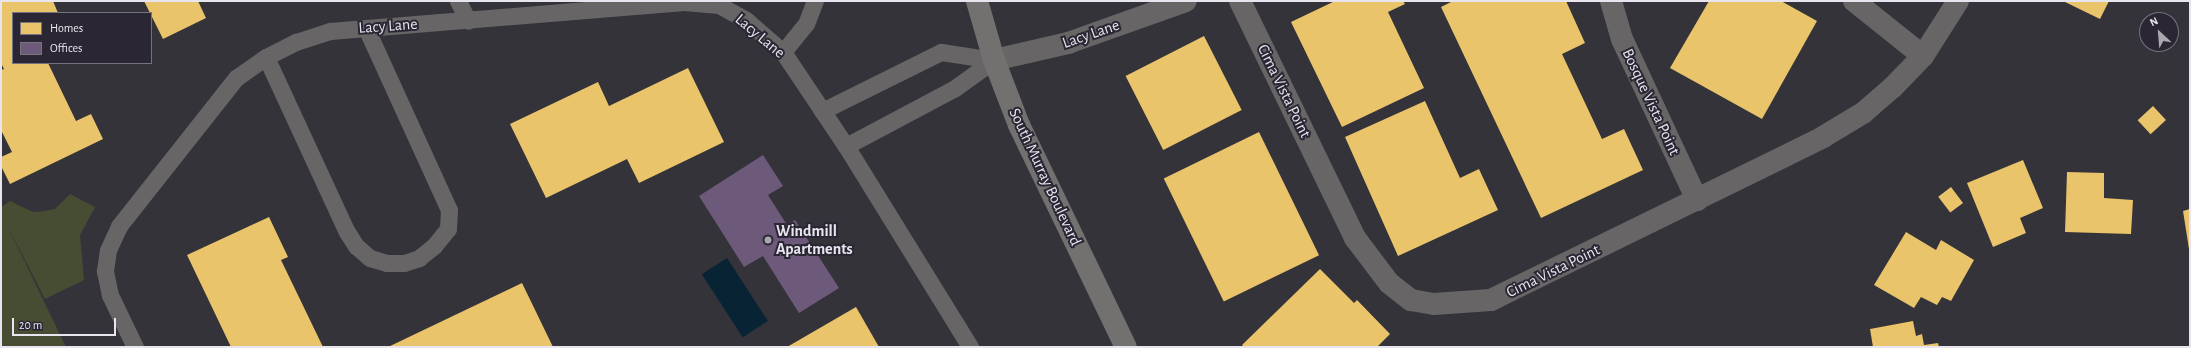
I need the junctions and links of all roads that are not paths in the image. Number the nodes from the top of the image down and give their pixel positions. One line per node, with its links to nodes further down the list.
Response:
1 (458, 1): 10 (lane)
2 (815, 1): 12 (lane)
3 (977, 1): 15 (main road, South Murray Boulevard)
4 (1186, 1): 15 (street, Lacy Lane)
5 (1240, 1): 18 (street, Cima Vista Point)
6 (1611, 1): 18 (street, Bosque Vista Point)
7 (1854, 1): 13 (street)
8 (1958, 1): 13 (street, Cima Vista Point)
9 (580, 6): 10 (lane, Lacy Lane); 12 (lane, Lacy Lane)
10 (468, 21): 11 (lane, Lacy Lane)
11 (366, 28): 14 (lane, Lacy Lane); 14 (lane)
12 (783, 52): 16 (lane, Lacy Lane)
13 (1923, 56): 18 (street, Cima Vista Point)
14 (266, 57): 19 (lane, Lacy Lane)
15 (994, 60): 16 (lane, Lacy Lane); 17 (lane, Lacy Lane); 21 (main road, South Murray Boulevard)
16 (822, 111): 17 (lane, Lacy Lane)
17 (846, 146): 20 (lane, Lacy Lane)
18 (1697, 200)
19 (135, 347)
20 (970, 347)
21 (1126, 347)

